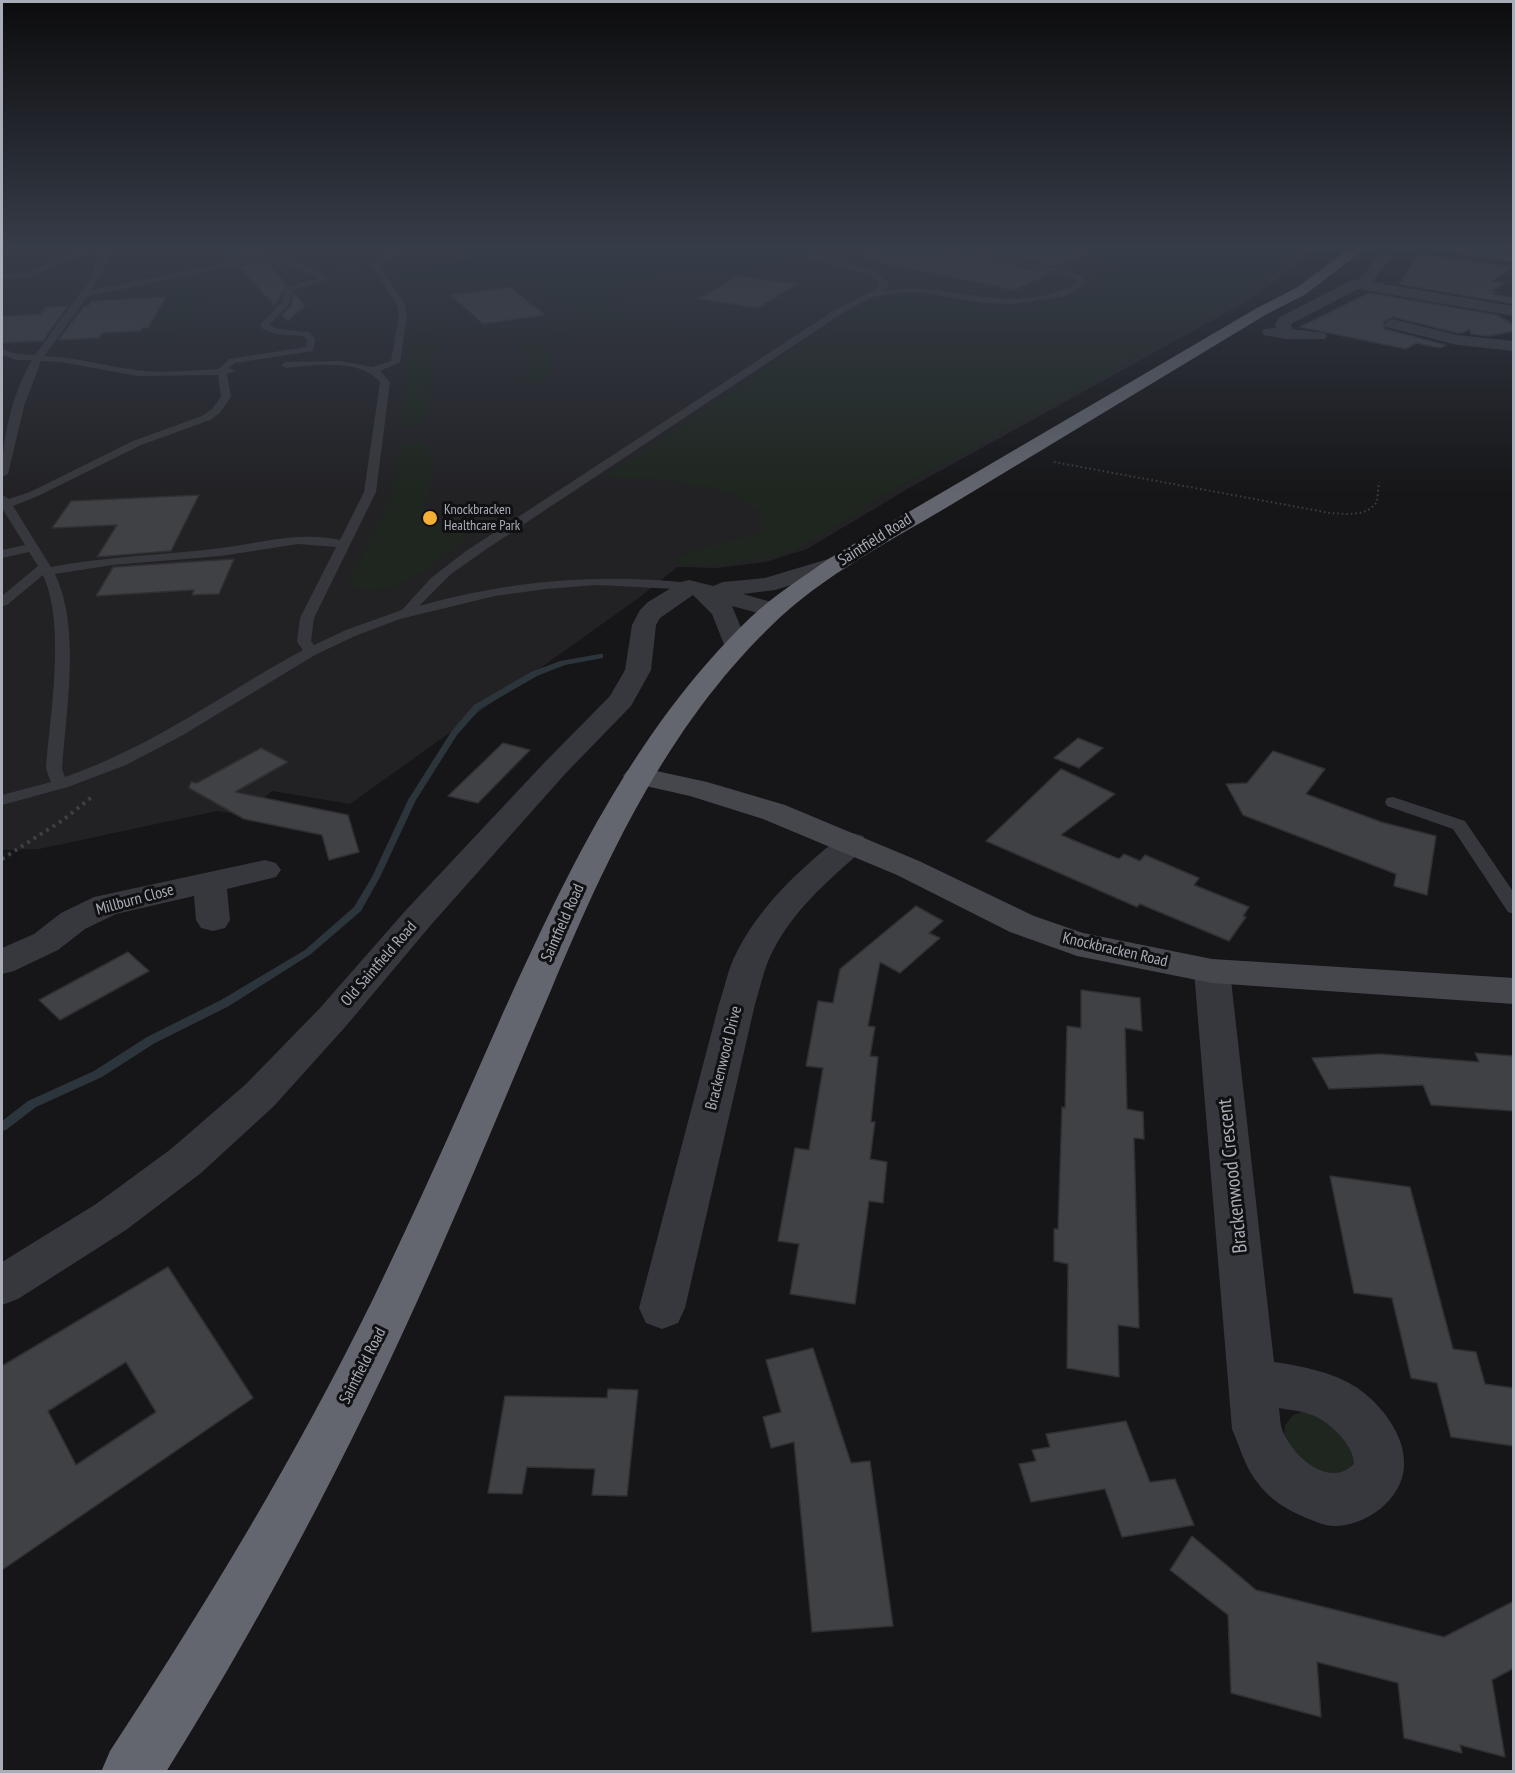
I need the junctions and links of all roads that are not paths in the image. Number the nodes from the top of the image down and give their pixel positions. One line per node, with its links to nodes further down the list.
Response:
1 (58, 331): 11 (lane)
2 (273, 331): 14 (lane)
3 (400, 331): 12 (lane)
4 (809, 331): 27 (lane)
5 (1229, 331): 22 (highway, Saintfield Road)
6 (1279, 331): 8 (street)
7 (1419, 331): 9 (street)
8 (1319, 336)
9 (1514, 346)
10 (2, 352): 11 (lane)
11 (38, 358): 14 (lane); 16 (lane)
12 (395, 362): 13 (lane); 15 (lane)
13 (372, 370): 14 (lane); 15 (lane)
14 (221, 372): 18 (lane)
15 (385, 387): 19 (lane)
16 (4, 459): 17 (lane)
17 (2, 474)
18 (3, 501): 20 (lane)
19 (344, 545): 23 (lane); 29 (lane)
20 (33, 547): 21 (lane); 23 (lane)
21 (2, 554)
22 (838, 563): 24 (street); 26 (highway, Saintfield Road)
23 (46, 570): 25 (lane); 31 (lane)
24 (694, 588): 26 (street); 27 (lane); 28 (street); 42 (street, Old Saintfield Road)
25 (2, 602)
26 (774, 610): 28 (highway, Saintfield Road)
27 (406, 614): 29 (lane)
28 (736, 647): 30 (highway, Saintfield Road)
29 (312, 651): 31 (lane)
30 (638, 776): 34 (street, Knockbracken Road); 45 (highway, Saintfield Road)
31 (60, 784): 32 (lane)
32 (2, 800)
33 (1393, 802): 37 (lane)
34 (852, 843): 40 (street, Knockbracken Road); 43 (street, Brackenwood Drive)
35 (265, 870): 36 (street, Millburn Close)
36 (210, 882): 38 (street); 39 (street, Millburn Close)
37 (1514, 908)
38 (213, 920)
39 (2, 962)
40 (1212, 971): 41 (street, Knockbracken Road); 44 (street, Brackenwood Crescent)
41 (1514, 992)
42 (2, 1285)
43 (663, 1308)
44 (1253, 1381)
45 (131, 1772)

